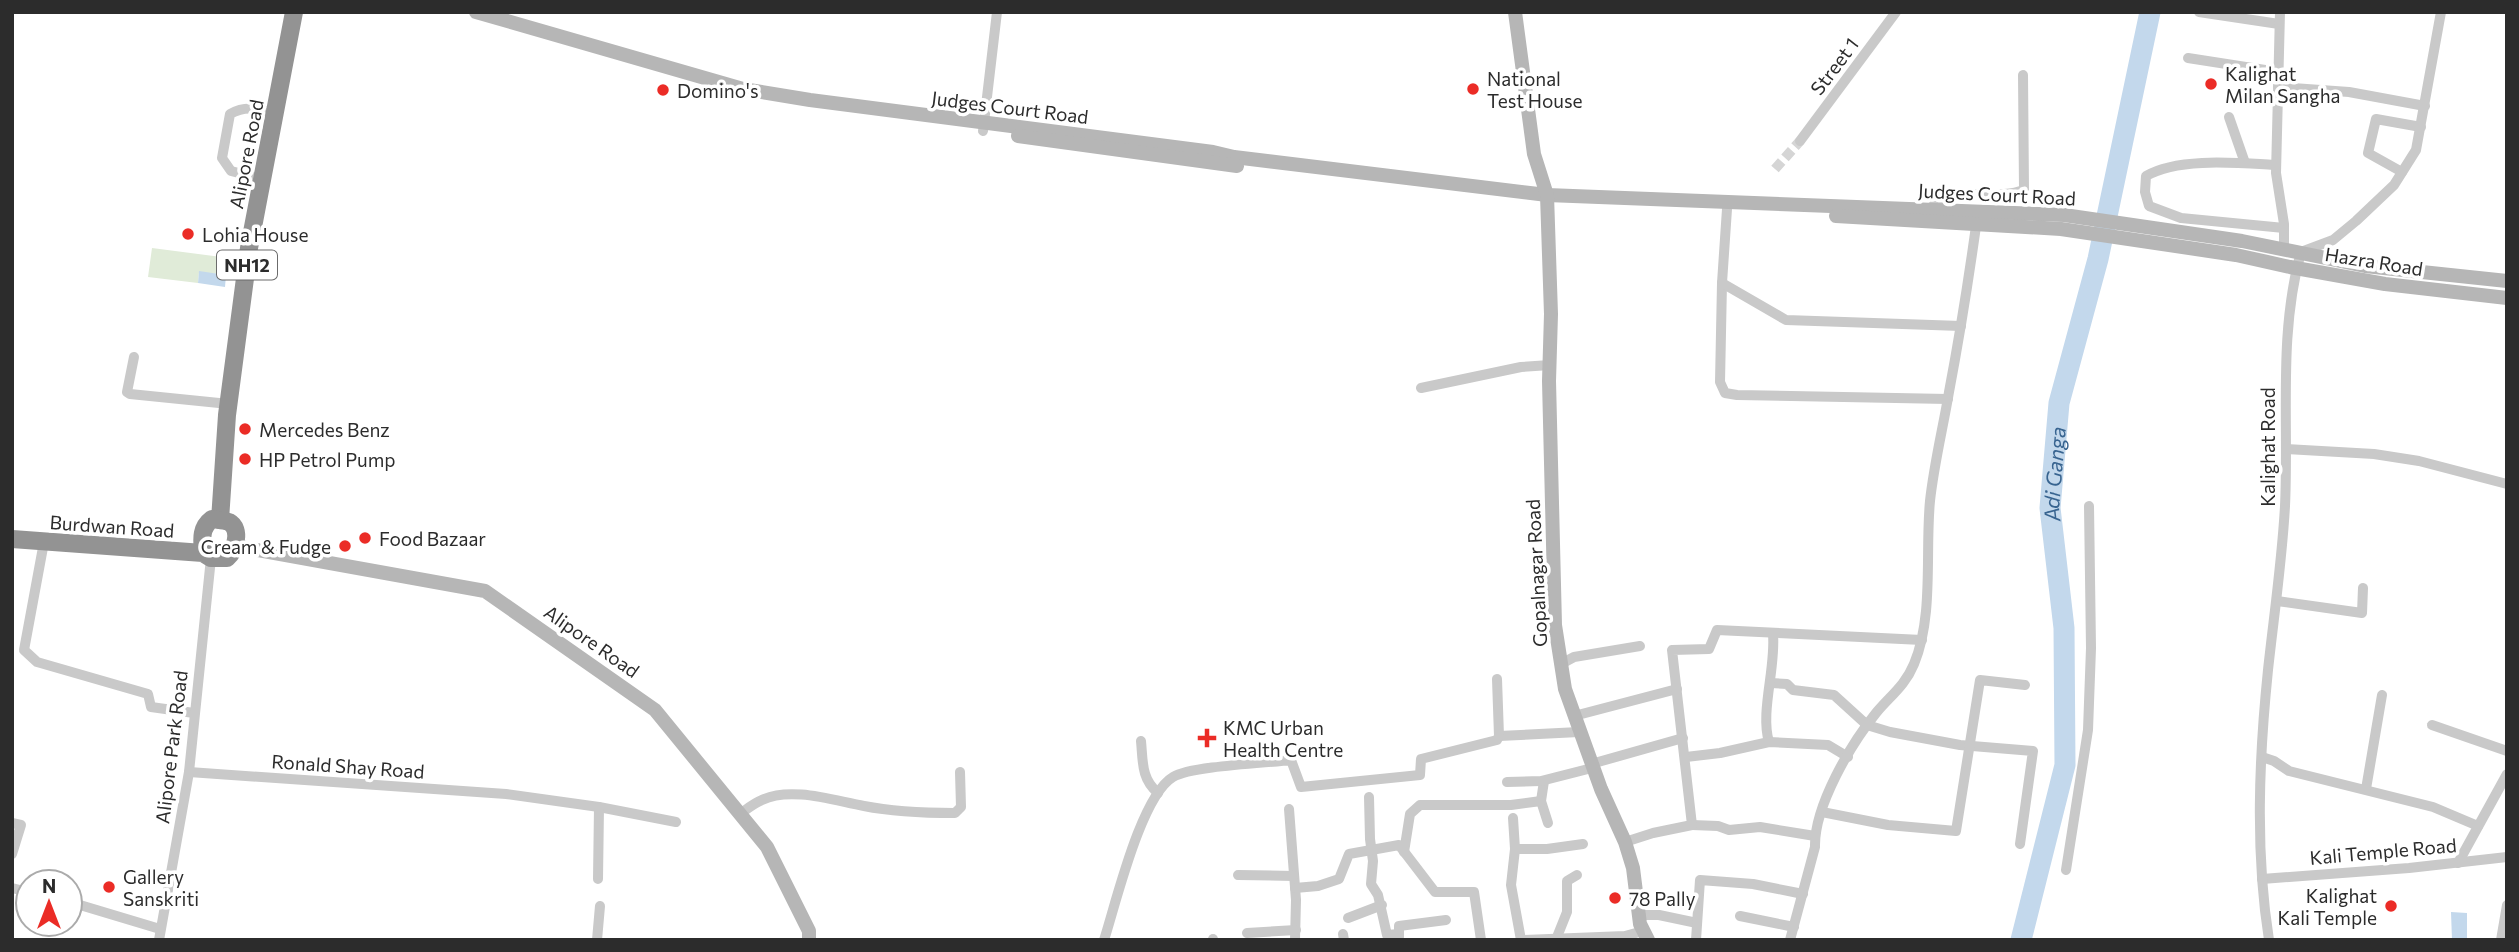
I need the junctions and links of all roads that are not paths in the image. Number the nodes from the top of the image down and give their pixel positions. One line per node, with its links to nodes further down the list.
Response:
1 (294, 12): 15 (highway, Alipore Road / NH12)
2 (477, 12): 17 (main road, Judges Court Road)
3 (997, 12): 17 (street)
4 (1516, 12): 24 (main road, Gopalnagar Road)
5 (1896, 12): 19 (street, Street 1)
6 (2199, 12): 9 (street)
7 (2280, 12): 9 (street)
8 (2441, 12): 14 (street)
9 (2279, 24): 11 (street)
10 (2188, 58): 11 (street)
11 (2278, 72): 13 (street)
12 (2023, 75): 26 (street)
13 (2278, 87): 14 (street); 21 (street)
14 (2425, 106): 18 (street)
15 (275, 113): 23 (highway, Alipore Road / NH12); 23 (street)
16 (2229, 117): 20 (street)
17 (983, 127): 24 (main road, Judges Court Road)
18 (2421, 127): 22 (street); 22 (street)
19 (1800, 141)
20 (2245, 163): 21 (street); 28 (street)
21 (2276, 165): 28 (street)
22 (2402, 172): 31 (street)
23 (262, 179): 41 (highway, Alipore Road / NH12)
24 (1547, 199): 25 (main road); 26 (main road, Judges Court Road); 38 (main road, Gopalnagar Road)
25 (1727, 209): 27 (main road); 34 (street)
26 (1929, 210): 27 (main road, Judges Court Road)
27 (1972, 219): 29 (main road, Judges Court Road); 36 (street)
28 (2284, 228): 30 (street)
29 (2239, 248): 30 (main road, Hazra Road); 32 (main road, Hazra Road)
30 (2284, 249): 31 (main road, Hazra Road)
31 (2301, 252): 32 (street, Kalighat Road); 33 (main road, Hazra Road)
32 (2297, 269): 35 (main road, Hazra Road); 42 (street, Kalighat Road)
33 (2507, 281)
34 (1722, 283): 36 (street); 40 (street)
35 (2507, 298)
36 (1961, 326): 40 (street)
37 (134, 357): 41 (street)
38 (1550, 365): 39 (street); 55 (main road, Gopalnagar Road)
39 (1421, 388)
40 (1948, 399): 53 (street)
41 (229, 404): 45 (highway, Alipore Road / NH12)
42 (2286, 449): 43 (street); 51 (street, Kalighat Road)
43 (2507, 484)
44 (2090, 506): 105 (street)
45 (220, 520): 48 (highway); 49 (highway, Burdwan Road)
46 (12, 539): 47 (highway, Burdwan Road)
47 (44, 542): 49 (highway, Burdwan Road); 61 (street)
48 (235, 546): 49 (highway); 88 (main road, Alipore Road)
49 (207, 556): 61 (street, Alipore Park Road)
50 (2363, 589): 51 (street)
51 (2277, 601): 74 (street, Kalighat Road)
52 (1773, 634): 53 (street); 57 (street); 59 (street)
53 (1922, 640): 63 (street)
54 (1640, 646): 55 (street)
55 (1561, 664): 62 (main road, Gopalnagar Road)
56 (1497, 679): 66 (street)
57 (1770, 683): 63 (street); 69 (street)
58 (2025, 685): 70 (street)
59 (1677, 689): 62 (street); 67 (street)
60 (2382, 695): 81 (street)
61 (194, 713): 76 (street, Alipore Park Road)
62 (1574, 716): 65 (main road, Gopalnagar Road)
63 (1867, 725): 70 (street); 73 (street)
64 (2432, 725): 71 (street)
65 (1579, 732): 66 (street); 75 (main road, Gopalnagar Road)
66 (1499, 736): 82 (street)
67 (1683, 738): 72 (street); 75 (street)
68 (1141, 741): 82 (street)
69 (1769, 743): 72 (street); 73 (street)
70 (1968, 746): 87 (street); 98 (street)
71 (2507, 751)
72 (1686, 757): 93 (street)
73 (1848, 757): 87 (street)
74 (2262, 757): 81 (street); 110 (street, Kalighat Road)
75 (1592, 766): 79 (street); 96 (main road, Gopalnagar Road)
76 (189, 772): 85 (street, Ronald Shay Road); 124 (street, Alipore Park Road)
77 (960, 772): 88 (street)
78 (2507, 774): 94 (street)
79 (1544, 781): 80 (street); 84 (street)
80 (1507, 782)
81 (2366, 789): 94 (street)
82 (1158, 793): 132 (street)
83 (1369, 797): 100 (street)
84 (1541, 801): 92 (street); 101 (street)
85 (599, 807): 90 (street, Ronald Shay Road); 109 (street)
86 (1289, 809): 108 (street)
87 (1822, 812): 95 (street)
88 (740, 814): 131 (main road, Alipore Road)
89 (1513, 818): 99 (street)
90 (676, 822)
91 (12, 823): 102 (street)
92 (1548, 824)
93 (1692, 825): 95 (street); 96 (street)
94 (2478, 826): 104 (street)
95 (1815, 836): 112 (street)
96 (1625, 842): 117 (main road, Gopalnagar Road)
97 (1583, 844): 99 (street)
98 (2020, 844)
99 (1515, 849): 134 (street)
100 (1371, 850): 101 (street); 111 (street); 113 (street)
101 (1404, 852): 133 (street)
102 (12, 853)
103 (2507, 857): 104 (street, Kali Temple Road)
104 (2458, 863): 110 (street, Kali Temple Road)
105 (2066, 870)
106 (1238, 875): 108 (street)
107 (1577, 875): 128 (street)
108 (1294, 876): 111 (street)
109 (598, 879)
110 (2262, 879): 137 (street, Kalighat Road)
111 (1295, 888): 125 (street)
112 (1803, 894): 121 (street); 122 (street)
113 (1382, 905): 119 (street); 127 (street)
114 (2507, 905): 138 (street)
115 (600, 906): 130 (street)
116 (84, 907): 124 (street)
117 (1639, 915): 121 (street); 126 (main road, Gopalnagar Road)
118 (1740, 916): 122 (street)
119 (1348, 918)
120 (1446, 920): 127 (street)
121 (1697, 923): 135 (street)
122 (1794, 927): 136 (street)
123 (1247, 933): 125 (street)
124 (159, 934)
125 (1296, 935)
126 (1646, 935): 129 (street)
127 (1399, 937)
128 (1557, 937): 129 (street); 134 (street)
129 (1577, 938)
130 (597, 940)
131 (809, 940)
132 (1104, 940)
133 (1481, 940)
134 (1521, 940)
135 (1696, 940)
136 (1790, 940)
137 (2269, 940)
138 (2501, 940)

